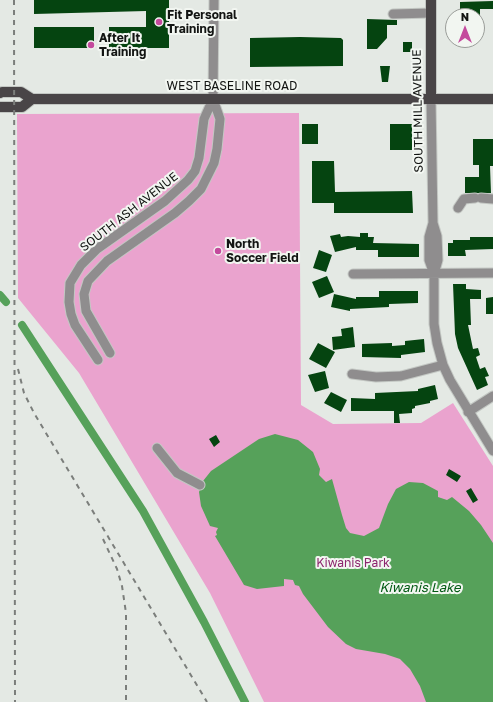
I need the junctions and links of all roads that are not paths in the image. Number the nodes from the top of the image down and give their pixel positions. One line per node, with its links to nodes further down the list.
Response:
1 (214, 0): 7 (street, SOUTH ASH AVENUE)
2 (431, 0): 3 (main road, SOUTH MILL AVENUE)
3 (431, 13): 4 (street); 8 (main road, SOUTH MILL AVENUE)
4 (393, 14)
5 (0, 93): 6 (main road, WEST BASELINE ROAD)
6 (32, 99): 7 (main road, WEST BASELINE ROAD); 10 (main road, WEST BASELINE ROAD)
7 (213, 99): 8 (main road, WEST BASELINE ROAD); 11 (street, SOUTH ASH AVENUE); 12 (street, SOUTH ASH AVENUE)
8 (431, 99): 9 (main road, WEST BASELINE ROAD); 17 (street, SOUTH MILL AVENUE)
9 (493, 99)
10 (0, 107)
11 (204, 136): 12 (street); 19 (street, SOUTH ASH AVENUE)
12 (219, 138): 18 (street, SOUTH ASH AVENUE)
13 (493, 199): 14 (street)
14 (458, 208)
15 (493, 273): 17 (street)
16 (353, 274): 17 (street)
17 (434, 274): 20 (street, SOUTH MILL AVENUE)
18 (110, 353)
19 (98, 360)
20 (443, 365): 21 (street); 23 (street, SOUTH MILL AVENUE)
21 (352, 374)
22 (493, 396): 23 (street)
23 (468, 412): 25 (street, SOUTH MILL AVENUE)
24 (157, 448): 26 (street)
25 (493, 451)
26 (200, 485)

